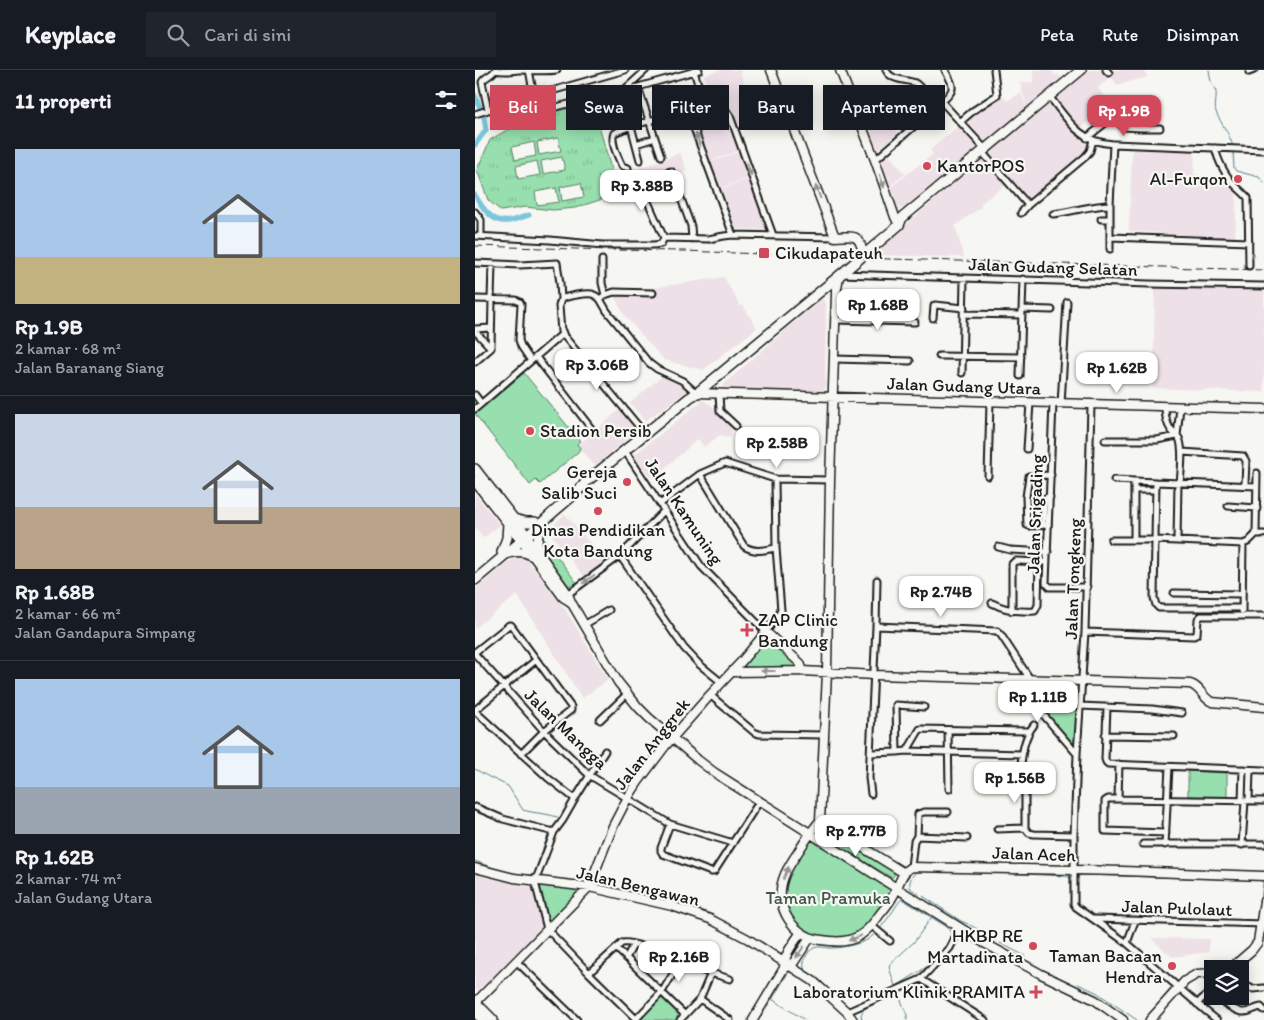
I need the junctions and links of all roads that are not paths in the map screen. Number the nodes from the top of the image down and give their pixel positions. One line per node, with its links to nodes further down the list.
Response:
1 (495, 70): 2 (street); 25 (street)
2 (529, 70): 3 (street); 15 (street)
3 (557, 70)
4 (625, 70): 20 (street)
5 (646, 70): 16 (street)
6 (673, 70): 14 (street)
7 (771, 70): 60 (street, one-way to 7)
8 (840, 70): 45 (street)
9 (887, 70): 18 (street)
10 (945, 70): 23 (street)
11 (994, 70): 29 (street)
12 (1081, 70): 21 (main road)
13 (697, 71): 14 (street); 17 (street)
14 (674, 77): 19 (street)
15 (532, 85)
16 (628, 85)
17 (699, 85)
18 (918, 85)
19 (642, 86)
20 (556, 90)
21 (1049, 96): 37 (street); 42 (main road)
22 (642, 99): 28 (street)
23 (945, 99)
24 (945, 105): 29 (street)
25 (481, 113)
26 (729, 115): 58 (street, one-way to 58)
27 (652, 120): 28 (street)
28 (649, 121): 30 (street); 36 (street)
29 (960, 122): 42 (street)
30 (642, 123)
31 (1160, 128): 37 (street)
32 (621, 130): 46 (street)
33 (632, 130): 38 (street)
34 (695, 130): 57 (street, one-way to 34)
35 (910, 130): 45 (street)
36 (655, 138): 38 (street); 43 (street)
37 (1090, 139): 39 (street); 50 (street)
38 (636, 144): 44 (street)
39 (1113, 144): 40 (street); 49 (street)
40 (1215, 148): 41 (street); 64 (street)
41 (1264, 150)
42 (983, 151): 50 (street); 56 (main road)
43 (661, 156)
44 (640, 160)
45 (875, 160): 56 (street, one-way to 56)
46 (628, 168)
47 (638, 179): 62 (street)
48 (648, 179): 63 (street)
49 (1110, 204): 53 (street); 55 (street)
50 (1028, 205): 52 (street)
51 (475, 212): 59 (street)
52 (1021, 212)
53 (1053, 214)
54 (1101, 219): 55 (street)
55 (1110, 219): 61 (street)
56 (899, 221): 65 (main road); 71 (main road)
57 (733, 235): 58 (street); 63 (street)
58 (773, 235): 60 (street)
59 (478, 236): 62 (street)
60 (835, 237): 65 (street)
61 (1110, 237): 64 (street); 66 (street)
62 (664, 238): 63 (street)
63 (692, 239)
64 (1249, 242): 70 (street)
65 (862, 249): 94 (main road)
66 (1110, 249)
67 (602, 260): 77 (street)
68 (475, 263): 69 (street)
69 (492, 264): 81 (street); 82 (street)
70 (1249, 266)
71 (840, 275): 72 (street, Jalan Gudang Selatan); 75 (main road); 78 (street)
72 (963, 279): 73 (street, Jalan Gudang Selatan); 85 (street)
73 (1023, 279): 74 (street, Jalan Gudang Selatan); 86 (street)
74 (1264, 286)
75 (821, 291): 78 (street); 94 (main road)
76 (653, 292): 77 (street)
77 (605, 294): 79 (street)
78 (837, 294): 88 (street)
79 (600, 298): 81 (street); 104 (street)
80 (475, 299): 82 (street)
81 (561, 299): 92 (street)
82 (491, 300): 90 (street); 98 (street)
83 (1067, 302): 111 (street, Jalan Srigading)
84 (1052, 310): 86 (street)
85 (964, 311): 86 (street); 87 (street); 96 (street)
86 (1022, 312): 97 (street)
87 (933, 318)
88 (836, 320): 89 (street); 99 (street)
89 (915, 322)
90 (491, 328): 91 (street); 93 (street)
91 (475, 330): 93 (street)
92 (562, 335): 98 (street); 119 (street)
93 (491, 348): 101 (street)
94 (744, 351): 104 (main road)
95 (939, 356): 96 (street)
96 (963, 356): 97 (street); 102 (street)
97 (1021, 357): 103 (street)
98 (534, 359): 109 (street); 118 (street)
99 (834, 360): 100 (street); 107 (street)
100 (910, 361)
101 (475, 362)
102 (962, 373)
103 (1020, 376)
104 (693, 394): 105 (street, Jalan Gudang Utara); 119 (main road)
105 (719, 394): 107 (street, Jalan Gudang Utara); 117 (street)
106 (475, 395): 109 (street)
107 (834, 397): 108 (street, Jalan Gudang Utara); 131 (street)
108 (990, 402): 110 (street, Jalan Gudang Utara); 128 (street)
109 (481, 403): 115 (street)
110 (1030, 403): 111 (street, Jalan Gudang Utara); 122 (street)
111 (1057, 403): 112 (street, Jalan Gudang Utara); 129 (street, Jalan Srigading)
112 (1091, 404): 113 (street, Jalan Gudang Utara); 171 (street, Jalan Tongkeng)
113 (1165, 407): 114 (street, Jalan Gudang Utara); 120 (street)
114 (1180, 407): 116 (street, Jalan Gudang Utara); 120 (street)
115 (475, 409)
116 (1264, 409)
117 (736, 426)
118 (594, 432)
119 (645, 434): 123 (main road)
120 (1177, 436): 121 (street); 124 (street)
121 (1105, 440)
122 (1027, 449)
123 (625, 451): 135 (main road); 144 (street, Jalan Kamuning)
124 (1182, 452): 137 (street); 138 (street)
125 (475, 469): 149 (main road)
126 (1257, 473): 139 (street)
127 (700, 474): 130 (street); 144 (street); 161 (street)
128 (988, 476)
129 (1051, 476): 151 (street, Jalan Srigading); 151 (street)
130 (775, 479): 131 (street); 161 (street, Jalan Anggrek)
131 (830, 480): 191 (street)
132 (1114, 480): 133 (street)
133 (1134, 481): 136 (street); 140 (street)
134 (475, 482): 149 (main road)
135 (587, 482): 148 (main road); 150 (main road)
136 (1156, 482): 137 (street); 141 (street)
137 (1179, 482): 138 (street); 158 (street)
138 (1245, 484): 139 (street)
139 (1256, 486): 142 (street)
140 (1134, 490): 141 (street); 156 (street)
141 (1156, 490): 157 (street)
142 (1257, 496): 143 (street); 146 (street)
143 (1264, 496)
144 (660, 504): 147 (street, Jalan Kamuning)
145 (1228, 506): 146 (street)
146 (1257, 508): 152 (street)
147 (664, 511): 165 (street); 183 (street, Jalan Kamuning)
148 (547, 518): 154 (main road); 164 (street)
149 (511, 521): 150 (main road); 154 (main road); 163 (main road)
150 (535, 522): 154 (main road)
151 (1045, 525): 162 (street, Jalan Srigading)
152 (1256, 534): 153 (street); 159 (street)
153 (1264, 534)
154 (523, 536): 163 (main road); 164 (street)
155 (1111, 540): 156 (street)
156 (1134, 540): 157 (street)
157 (1155, 540): 158 (street); 176 (street)
158 (1177, 541): 159 (street)
159 (1243, 544): 173 (street)
160 (998, 547): 162 (street)
161 (776, 548): 183 (street, Jalan Anggrek)
162 (1048, 552): 167 (street, Jalan Srigading)
163 (503, 553): 164 (street); 168 (main road); 169 (main road)
164 (538, 556): 174 (street)
165 (620, 556): 174 (street, one-way to 174); 196 (street)
166 (1039, 562): 167 (street); 178 (street); 178 (street)
167 (1047, 562): 171 (street, Jalan Srigading)
168 (475, 574)
169 (475, 580)
170 (877, 580): 182 (street)
171 (1087, 587): 184 (street, Jalan Tongkeng)
172 (1174, 593): 173 (street)
173 (1243, 594): 176 (street)
174 (569, 598): 181 (street)
175 (992, 603): 178 (street)
176 (1242, 608): 179 (street)
177 (609, 610): 181 (street)
178 (1012, 610)
179 (1242, 616): 180 (street); 184 (street)
180 (1264, 616)
181 (585, 625): 198 (street)
182 (876, 626): 192 (street); 194 (street)
183 (767, 632): 187 (street, Jalan Anggrek); 189 (street, Jalan Kamuning)
184 (1085, 632): 195 (street, Jalan Tongkeng)
185 (475, 653): 186 (street); 197 (street, Jalan Mangga)
186 (537, 660): 197 (street); 211 (street)
187 (742, 661): 188 (street); 190 (street, Jalan Anggrek)
188 (748, 671): 189 (street, one-way to 188); 190 (street)
189 (803, 671): 191 (street)
190 (732, 672): 196 (street, Jalan Anggrek)
191 (827, 673): 192 (street); 213 (street)
192 (874, 675): 193 (street); 221 (street)
193 (1015, 679): 194 (street); 206 (street)
194 (1029, 679): 195 (street)
195 (1082, 681): 200 (street, Jalan Tongkeng); 202 (street)
196 (721, 682): 199 (street, Jalan Anggrek)
197 (503, 687): 204 (street); 211 (street, Jalan Mangga)
198 (627, 694): 207 (street); 216 (street)
199 (710, 695): 213 (street); 216 (street, Jalan Anggrek)
200 (1080, 706): 203 (street); 224 (street, Jalan Tongkeng)
201 (924, 707): 219 (street)
202 (1264, 707)
203 (1107, 708): 205 (street); 214 (street)
204 (475, 710): 222 (street)
205 (1182, 713)
206 (1045, 716): 208 (street); 224 (street)
207 (600, 720)
208 (1039, 720)
209 (1034, 725): 212 (street)
210 (948, 730): 212 (street); 218 (street); 220 (street)
211 (544, 731): 222 (street); 230 (street, Jalan Mangga)
212 (1029, 731): 223 (street)
213 (824, 735): 242 (street)
214 (1105, 735): 215 (street); 225 (street)
215 (1173, 736)
216 (673, 738): 234 (street, Jalan Anggrek); 239 (street)
217 (605, 751): 230 (street)
218 (907, 751): 219 (street); 220 (street)
219 (897, 752): 221 (street)
220 (949, 752): 223 (street); 231 (street)
221 (871, 753): 232 (street)
222 (521, 754): 233 (street)
223 (1022, 754): 244 (street)
224 (1077, 754): 249 (street, Jalan Tongkeng)
225 (1119, 764): 226 (street); 235 (street)
226 (1169, 766): 227 (street); 236 (street)
227 (1243, 770): 228 (street); 237 (street)
228 (1250, 770): 229 (street); 237 (street)
229 (1264, 770)
230 (589, 775): 233 (street); 234 (street, Jalan Mangga)
231 (949, 789)
232 (871, 794)
233 (575, 799): 246 (street)
234 (627, 799): 243 (street, Jalan Mangga); 263 (street, Jalan Anggrek)
235 (1118, 799): 236 (street); 247 (street)
236 (1167, 800): 237 (street); 247 (street)
237 (1245, 801): 238 (street); 254 (street)
238 (1264, 801)
239 (759, 802): 248 (street); 252 (street)
240 (475, 807): 246 (street)
241 (948, 812): 250 (street)
242 (820, 821): 248 (street); 260 (street)
243 (670, 824): 252 (street, Jalan Mangga); 252 (street)
244 (1025, 828): 245 (street); 249 (street)
245 (997, 829)
246 (554, 832): 262 (street)
247 (1166, 832): 256 (street)
248 (810, 833): 264 (street); 272 (street, one-way to 248)
249 (1074, 835): 259 (street, Jalan Tongkeng)
250 (917, 836): 251 (street); 257 (street)
251 (967, 838)
252 (733, 843)
253 (1143, 844): 256 (street)
254 (1242, 844): 255 (street); 256 (street)
255 (1264, 844)
256 (1165, 845)
257 (911, 867): 259 (street, Jalan Aceh); 260 (street)
258 (475, 868): 262 (street, Jalan Bengawan)
259 (1073, 870): 261 (street, Jalan Aceh); 266 (street, Jalan Tongkeng)
260 (904, 873): 264 (street)
261 (1264, 876)
262 (535, 882): 263 (street, Jalan Bengawan); 271 (street)
263 (589, 888): 271 (street, Jalan Anggrek); 283 (street, Jalan Bengawan)
264 (897, 889): 269 (street); 270 (street)
265 (1264, 901): 268 (street)
266 (1093, 919): 267 (street, Jalan Pulolaut); 275 (street)
267 (1135, 921): 268 (street, Jalan Pulolaut); 275 (street)
268 (1263, 924): 277 (street)
269 (876, 928): 273 (street, one-way to 273); 274 (street)
270 (960, 928): 288 (street); 308 (street)
271 (547, 929): 281 (street, Jalan Anggrek); 284 (street)
272 (801, 932): 273 (street); 283 (street)
273 (810, 938): 283 (street, one-way to 283)
274 (890, 941)
275 (1127, 943): 289 (street)
276 (634, 944): 278 (street); 279 (street); 282 (street)
277 (1261, 944): 280 (street)
278 (616, 948): 279 (street); 284 (street)
279 (626, 958): 292 (street)
280 (1240, 960)
281 (517, 961): 295 (street, Jalan Anggrek); 302 (street)
282 (679, 964): 285 (street); 292 (street)
283 (786, 965): 297 (street, Jalan Bengawan); 305 (street)
284 (589, 973): 299 (street)
285 (711, 974): 287 (street); 293 (street)
286 (1204, 974): 289 (street)
287 (730, 979)
288 (921, 980): 297 (street); 307 (street)
289 (1178, 987): 294 (street); 309 (street)
290 (1249, 987): 291 (street)
291 (1264, 988)
292 (662, 992): 298 (street); 299 (street)
293 (700, 999): 298 (street); 304 (street)
294 (1197, 1004): 296 (street); 310 (street)
295 (475, 1005): 300 (main road); 301 (main road)
296 (1264, 1010)
297 (847, 1012): 306 (street, Jalan Bengawan)
298 (685, 1015): 303 (street)
299 (636, 1019)
300 (483, 1020)
301 (493, 1020)
302 (577, 1020)
303 (680, 1020)
304 (729, 1020)
305 (753, 1020)
306 (853, 1020)
307 (985, 1020)
308 (1123, 1020)
309 (1149, 1020)
310 (1217, 1020)

